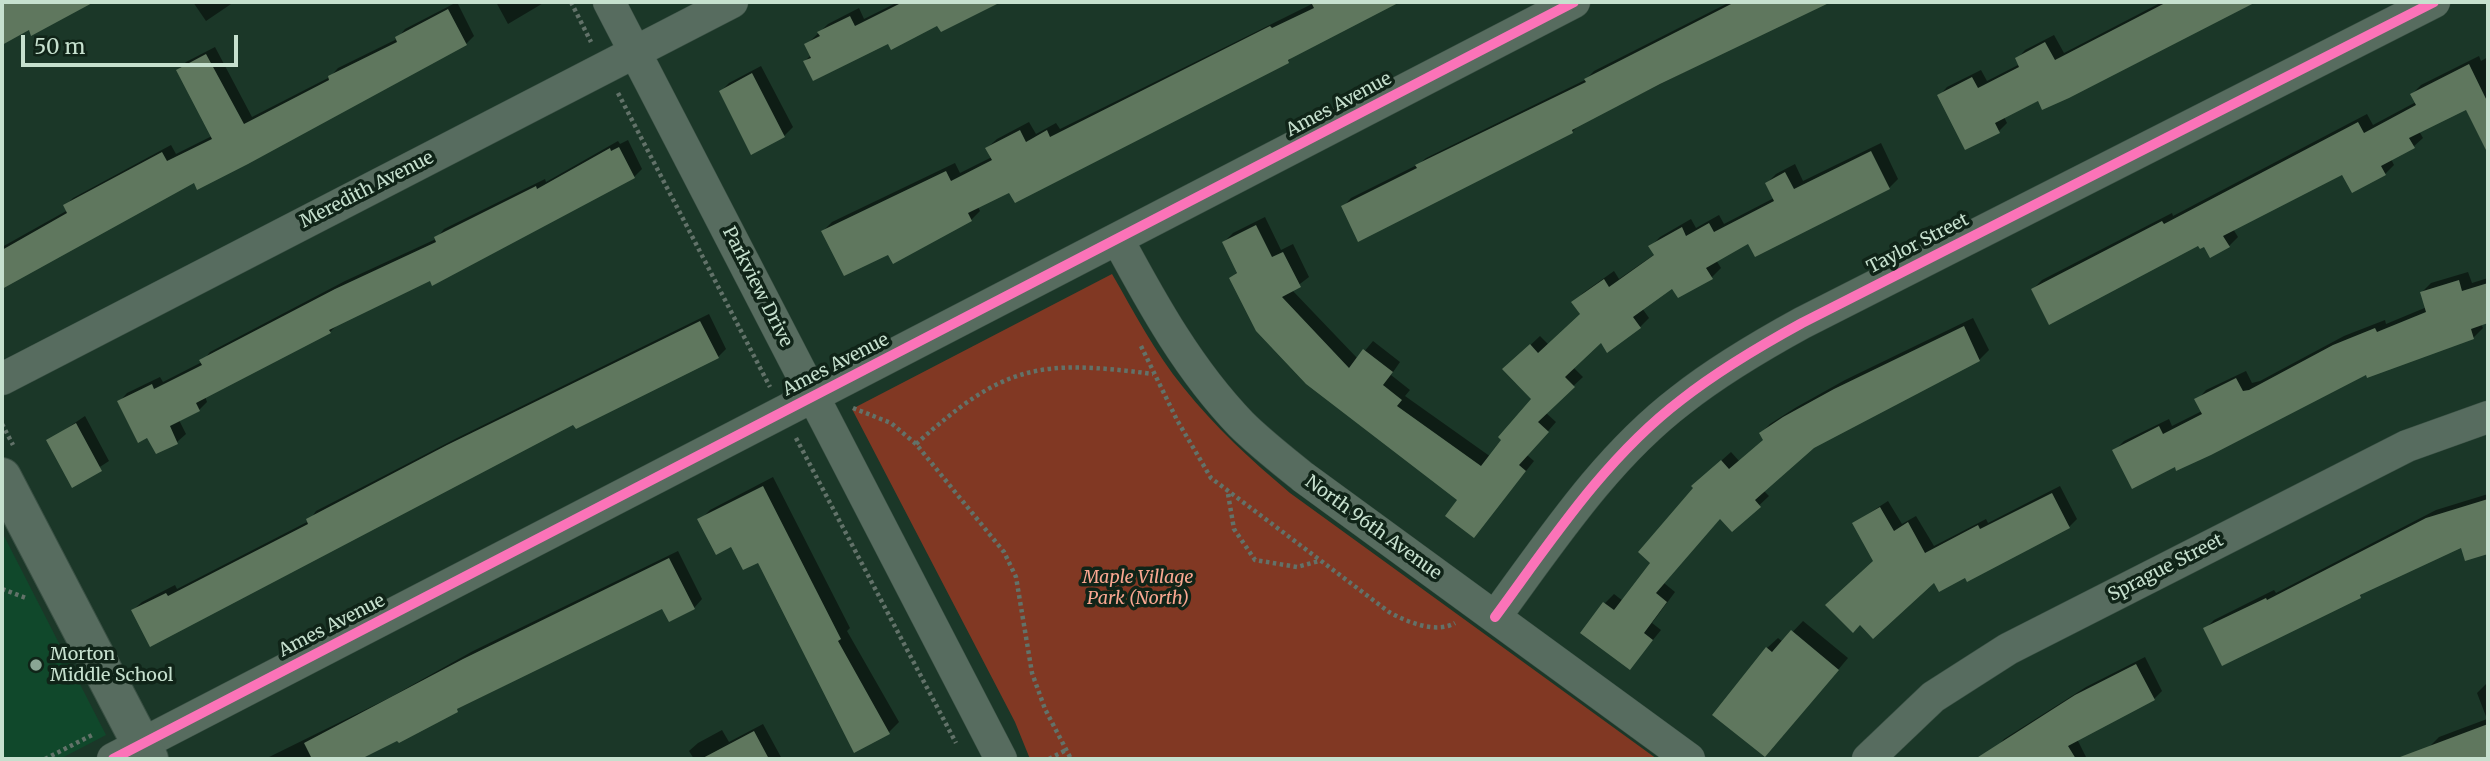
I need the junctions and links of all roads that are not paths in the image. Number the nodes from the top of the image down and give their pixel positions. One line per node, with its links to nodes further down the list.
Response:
1 (609, 2): 5 (street, Parkview Drive)
2 (732, 2): 5 (street, Meredith Avenue)
3 (1574, 2): 6 (street, Ames Avenue)
4 (2434, 2): 11 (street, Taylor Street)
5 (635, 52): 7 (street, Meredith Avenue); 8 (street, Parkview Drive)
6 (1118, 240): 8 (street, Ames Avenue); 11 (street, North 96th Avenue)
7 (2, 379)
8 (814, 396): 12 (street, Ames Avenue); 13 (street, Parkview Drive)
9 (2488, 417): 15 (street, Sprague Street)
10 (2, 477): 12 (street)
11 (1495, 617): 14 (street, North 96th Avenue)
12 (135, 754)
13 (998, 758)
14 (1689, 759)
15 (1868, 759)

